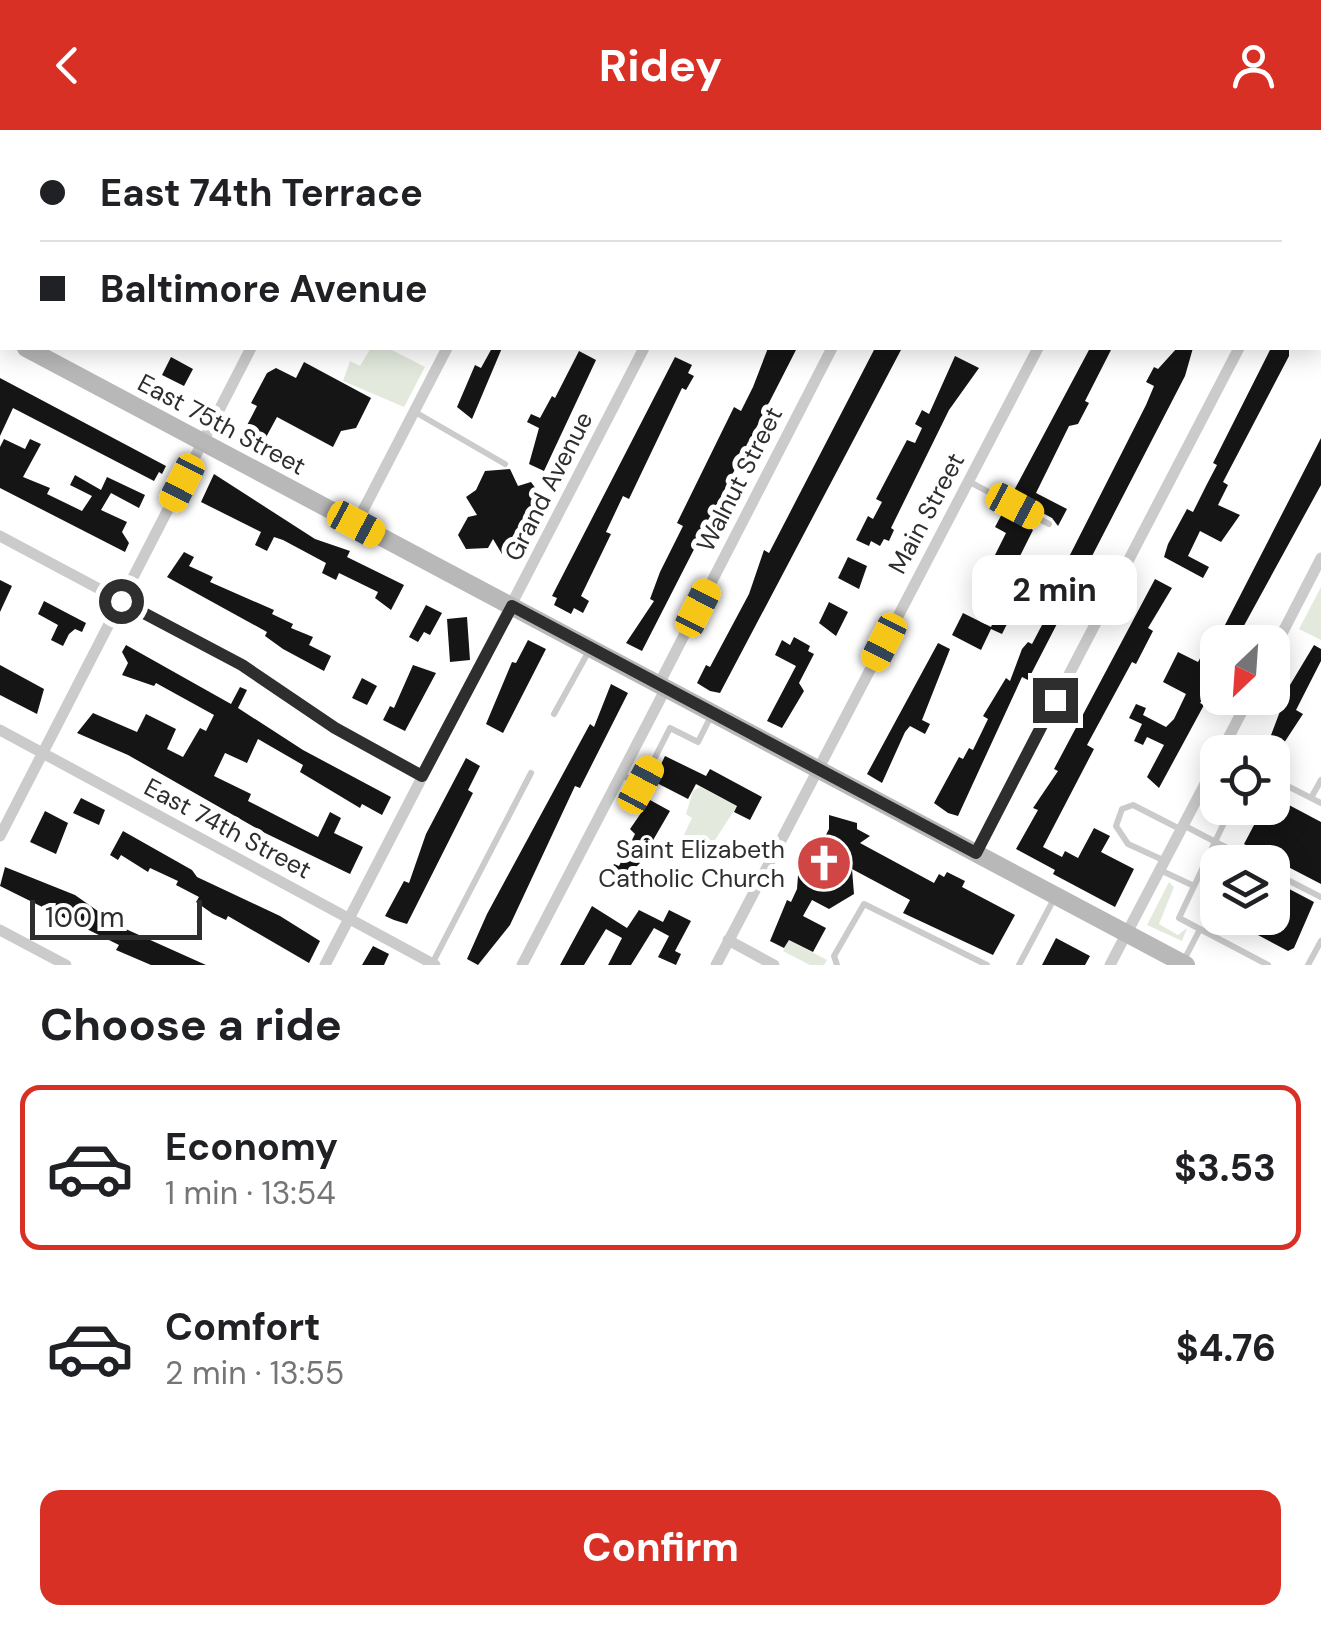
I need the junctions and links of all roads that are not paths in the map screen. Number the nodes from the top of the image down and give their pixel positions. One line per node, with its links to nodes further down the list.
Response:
1 (30, 350): 9 (main road, East 75th Street)
2 (251, 350): 9 (street)
3 (447, 350): 8 (street)
4 (643, 350): 17 (street, Grand Avenue)
5 (831, 350): 20 (street, Walnut Street)
6 (1037, 350): 11 (street, Main Street)
7 (1238, 350): 39 (street)
8 (414, 412): 10 (lane); 12 (street)
9 (203, 442): 12 (main road, East 75th Street); 16 (street)
10 (505, 464)
11 (968, 481): 13 (lane); 25 (street, Main Street)
12 (356, 524): 17 (main road, East 75th Street)
13 (1049, 524)
14 (0, 536): 16 (street)
15 (1321, 558): 18 (street)
16 (121, 601): 24 (street); 28 (street)
17 (512, 606): 19 (main road, East 75th Street); 28 (street, Grand Avenue)
18 (1286, 625)
19 (590, 648): 20 (main road, East 75th Street); 22 (lane)
20 (662, 686): 21 (main road, East 75th Street); 27 (street, Walnut Street)
21 (712, 713): 25 (main road, East 75th Street); 27 (lane)
22 (554, 714)
23 (0, 730): 24 (street, East 74th Street)
24 (43, 752): 36 (street); 45 (street, East 74th Street)
25 (818, 769): 39 (main road, East 75th Street); 50 (street, Main Street)
26 (530, 773): 52 (lane)
27 (621, 774): 56 (street, Walnut Street)
28 (422, 776): 45 (street, Grand Avenue)
29 (1321, 780): 32 (lane)
30 (1290, 787): 32 (lane)
31 (1200, 793): 35 (street)
32 (1311, 798): 33 (lane)
33 (1321, 802)
34 (1224, 825): 37 (lane)
35 (1182, 827): 37 (lane); 40 (street); 40 (lane)
36 (0, 836)
37 (1216, 843): 38 (lane); 42 (lane)
38 (1220, 845)
39 (976, 853): 43 (main road, East 75th Street)
40 (1162, 865): 42 (lane); 48 (street)
41 (1290, 881): 44 (lane)
42 (1194, 886): 46 (lane)
43 (1056, 896): 48 (main road, East 75th Street); 61 (lane)
44 (1321, 897)
45 (349, 919): 52 (street, East 74th Street); 55 (street, Grand Avenue)
46 (1200, 929): 53 (lane)
47 (0, 930): 54 (street)
48 (1127, 933): 53 (main road, East 75th Street); 62 (street)
49 (1211, 935): 63 (lane)
50 (728, 940): 57 (street, Main Street); 58 (street)
51 (1321, 941): 64 (lane)
52 (433, 964)
53 (1184, 964)
54 (66, 965)
55 (325, 965)
56 (522, 965)
57 (716, 965)
58 (774, 965)
59 (836, 965): 60 (lane)
60 (987, 965)
61 (1019, 965)
62 (1110, 965)
63 (1268, 965)
64 (1308, 965)

